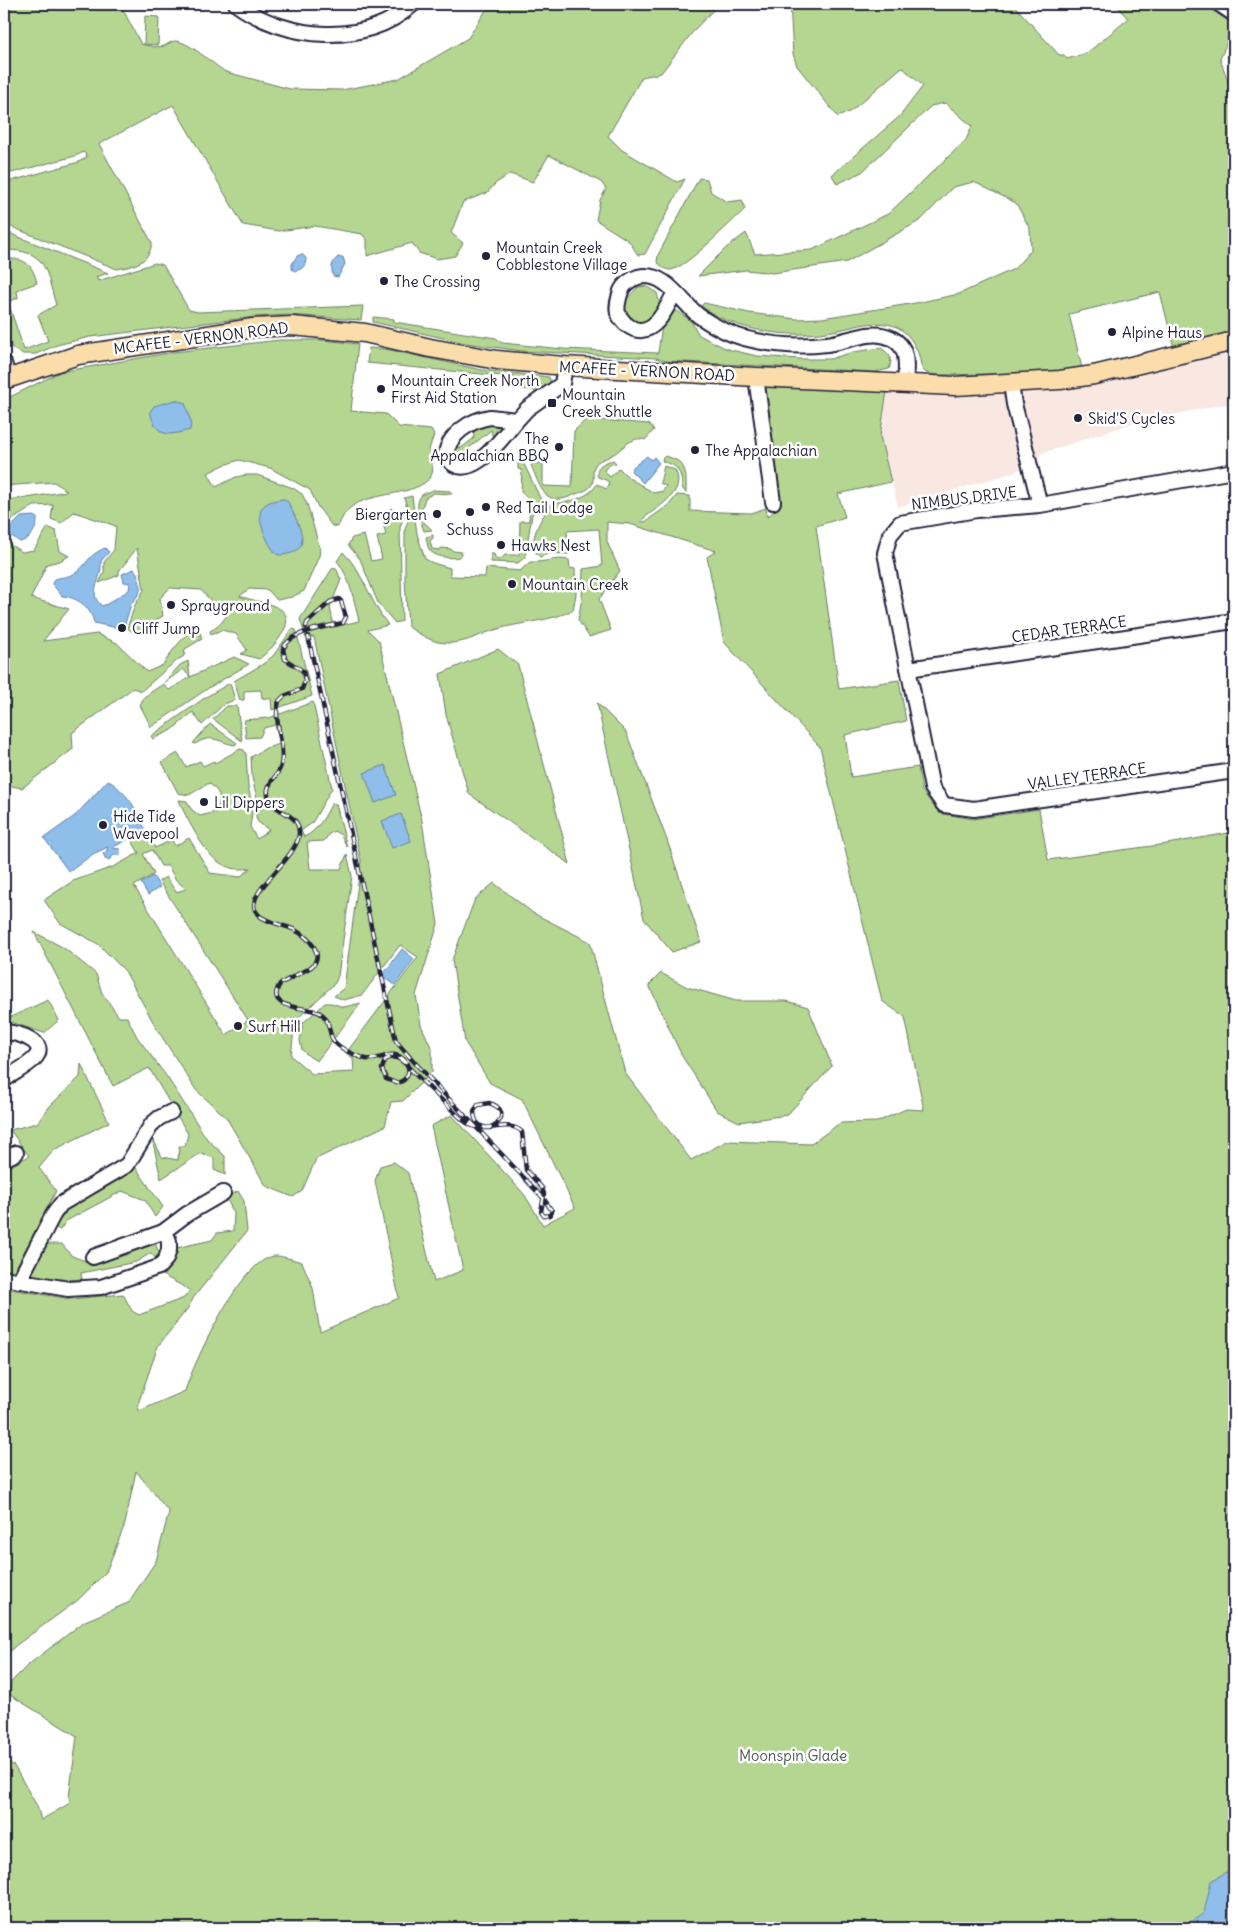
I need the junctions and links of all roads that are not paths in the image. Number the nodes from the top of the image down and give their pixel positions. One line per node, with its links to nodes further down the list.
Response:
1 (236, 4): 2 (street)
2 (413, 4)
3 (1219, 4): 4 (street)
4 (1234, 14)
5 (675, 292): 11 (street)
6 (1234, 341): 10 (main road, MCAFEE - VERNON ROAD)
7 (565, 366): 8 (main road, MCAFEE - VERNON ROAD); 9 (main road, MCAFEE - VERNON ROAD); 12 (street)
8 (5, 373)
9 (756, 377): 11 (main road, MCAFEE - VERNON ROAD); 14 (street)
10 (1011, 384): 11 (main road, MCAFEE - VERNON ROAD); 15 (street)
11 (905, 385)
12 (516, 420): 12 (street)
13 (1234, 471): 15 (street, NIMBUS DRIVE)
14 (773, 502)
15 (1040, 505): 17 (street, NIMBUS DRIVE)
16 (1234, 621): 17 (street, CEDAR TERRACE)
17 (908, 669): 19 (street, NIMBUS DRIVE)
18 (1234, 770): 19 (street, VALLEY TERRACE)
19 (944, 805)
20 (4, 1032): 21 (street)
21 (4, 1080)
22 (171, 1112): 27 (street)
23 (223, 1193): 24 (street)
24 (165, 1231): 25 (street); 27 (street)
25 (93, 1257)
26 (4, 1278): 27 (street)
27 (19, 1281)

